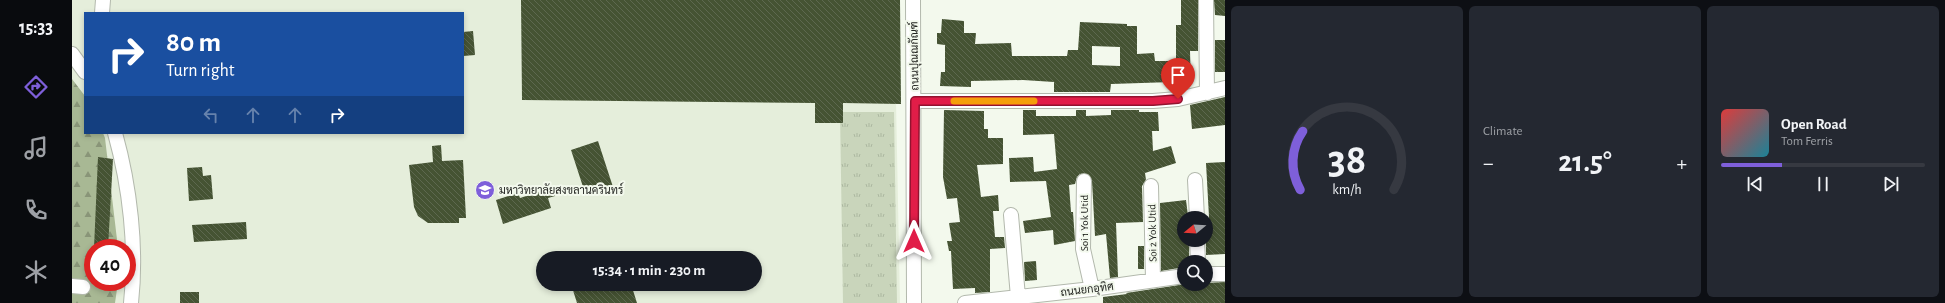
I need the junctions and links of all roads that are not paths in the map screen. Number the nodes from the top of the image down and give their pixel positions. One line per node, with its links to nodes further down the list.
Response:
1 (103, 0): 4 (street)
2 (913, 0): 9 (street, ถนนปุณณกัณฑ์)
3 (1206, 0): 8 (street)
4 (102, 12)
5 (72, 54): 6 (street)
6 (84, 71)
7 (1225, 88): 8 (street)
8 (1207, 93): 9 (street)
9 (915, 101): 23 (street, ถนนปุณณกัณฑ์)
10 (115, 134): 22 (street)
11 (1196, 180): 14 (street)
12 (1084, 181): 20 (street, Soi 1 Yok Utid)
13 (1151, 186): 19 (street, Soi 2 Yok Utid)
14 (1197, 211)
15 (1011, 215): 21 (street)
16 (1213, 274): 17 (street)
17 (1225, 274)
18 (1177, 277): 19 (street, ถนนยกอุทิศ)
19 (1153, 280): 20 (street, ถนนยกอุทิศ)
20 (1092, 289): 21 (street, ถนนยกอุทิศ)
21 (1018, 297): 24 (street, ถนนยกอุทิศ)
22 (131, 303)
23 (914, 303)
24 (966, 303)

